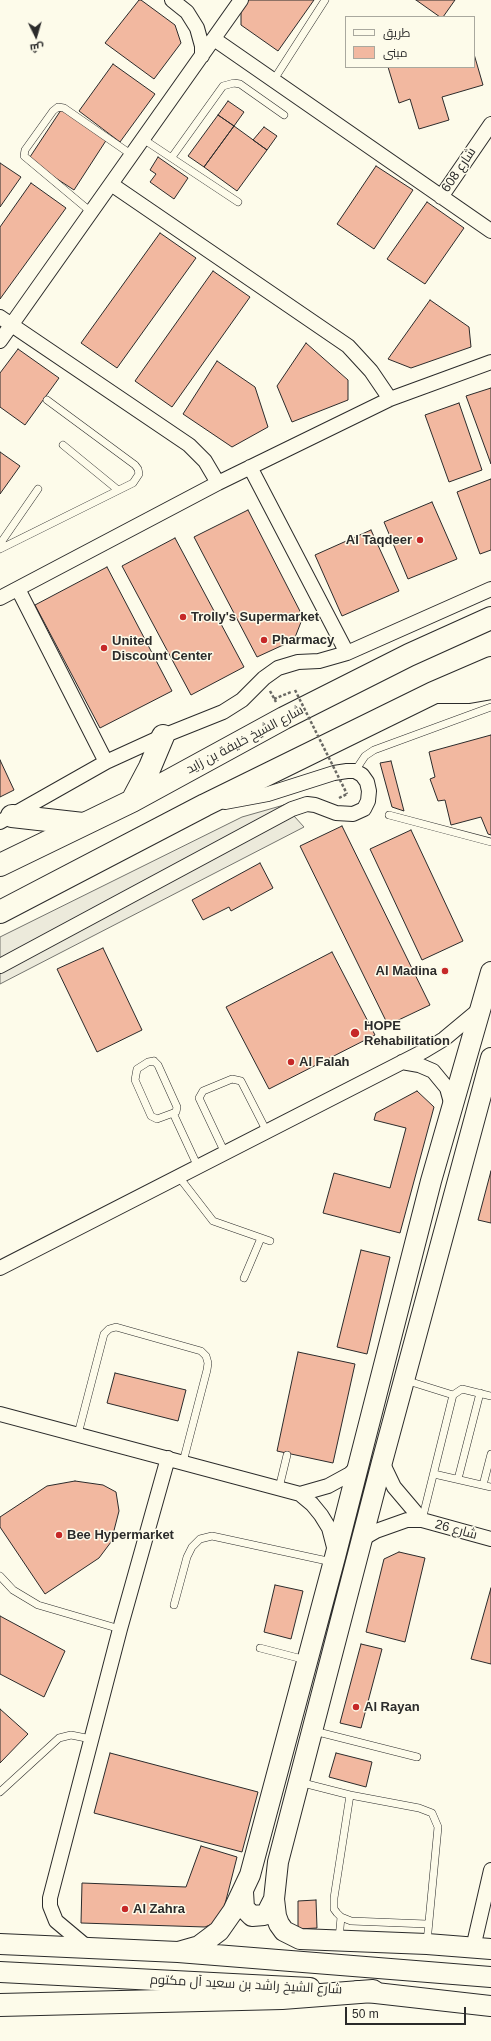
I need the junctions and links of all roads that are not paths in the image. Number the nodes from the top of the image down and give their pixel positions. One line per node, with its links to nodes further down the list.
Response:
1 (172, 0): 5 (street)
2 (241, 0): 4 (street)
3 (324, 0): 6 (lane)
4 (214, 39): 5 (street); 6 (street)
5 (202, 56): 9 (street)
6 (274, 80): 13 (street)
7 (284, 115): 11 (lane)
8 (491, 124): 13 (street, شارع 608)
9 (143, 139): 10 (street); 11 (lane)
10 (132, 155): 12 (street); 15 (lane)
11 (172, 157): 14 (lane)
12 (111, 184): 15 (street); 21 (street)
13 (441, 197): 16 (street)
14 (238, 202)
15 (91, 212): 18 (street)
16 (491, 231)
17 (0, 316): 18 (street)
18 (12, 325): 19 (street); 25 (street)
19 (0, 341)
20 (491, 362): 21 (street)
21 (390, 399): 24 (street)
22 (47, 400): 27 (lane)
23 (64, 445): 27 (lane)
24 (250, 467): 25 (street); 34 (street)
25 (218, 483): 30 (street)
26 (38, 489): 28 (lane)
27 (118, 490): 29 (lane)
28 (0, 544)
29 (0, 549)
30 (18, 589): 32 (street); 40 (street)
31 (491, 589): 34 (street)
32 (0, 598)
33 (491, 618): 42 (main road, شارع الشيخ خليفة بن زايد)
34 (347, 653): 39 (street)
35 (491, 668): 37 (main road)
36 (491, 689): 37 (street)
37 (433, 693): 43 (main road)
38 (491, 708): 41 (lane)
39 (163, 736): 40 (street); 42 (main road)
40 (106, 762): 45 (street)
41 (355, 772): 43 (street); 50 (street)
42 (132, 801): 46 (main road, شارع الشيخ خليفة بن زايد)
43 (205, 805): 49 (main road)
44 (389, 815): 47 (lane)
45 (6, 819): 46 (main road)
46 (83, 824): 48 (main road, شارع الشيخ خليفة بن زايد)
47 (491, 842)
48 (0, 865)
49 (0, 912)
50 (0, 966)
51 (491, 972): 52 (street)
52 (482, 1008): 53 (street); 55 (street)
53 (402, 1062): 55 (street); 57 (street)
54 (490, 1068): 65 (street)
55 (453, 1110): 76 (street)
56 (173, 1113): 56 (lane); 59 (lane)
57 (267, 1132): 58 (street); 58 (lane)
58 (225, 1153): 59 (street)
59 (198, 1167): 60 (street)
60 (179, 1176): 61 (lane); 63 (street)
61 (262, 1238): 62 (lane); 64 (lane)
62 (270, 1241)
63 (0, 1268)
64 (244, 1278)
65 (404, 1380): 67 (lane); 75 (street)
66 (480, 1393): 67 (lane); 68 (lane); 78 (lane)
67 (453, 1395): 77 (lane)
68 (491, 1396)
69 (0, 1414): 70 (street)
70 (78, 1434): 73 (street); 74 (lane)
71 (491, 1454): 79 (lane)
72 (287, 1455): 81 (lane)
73 (168, 1458): 74 (street); 89 (street)
74 (183, 1462): 81 (street)
75 (382, 1462): 83 (street, شارع 26); 84 (street)
76 (359, 1466): 82 (street); 86 (street)
77 (434, 1474): 78 (lane); 83 (lane)
78 (458, 1479): 79 (lane)
79 (483, 1486): 80 (lane)
80 (491, 1487)
81 (279, 1488): 82 (street)
82 (300, 1494): 86 (street)
83 (422, 1520): 84 (street, شارع 26); 85 (street, شارع 26)
84 (362, 1539): 92 (street)
85 (491, 1539)
86 (335, 1560): 88 (lane); 91 (street)
87 (0, 1576): 89 (lane)
88 (174, 1605)
89 (120, 1629): 93 (street)
90 (260, 1648): 91 (lane)
91 (308, 1660): 99 (street)
92 (312, 1730): 94 (lane); 95 (street)
93 (91, 1739): 96 (lane); 106 (street)
94 (417, 1757)
95 (299, 1782): 97 (lane); 100 (street)
96 (0, 1792)
97 (350, 1794): 101 (lane); 102 (lane)
98 (491, 1870): 107 (street)
99 (243, 1892): 100 (street); 108 (street)
100 (274, 1899): 103 (street)
101 (341, 1917): 102 (lane); 103 (lane)
102 (428, 1924): 105 (lane)
103 (339, 1941): 105 (street)
104 (0, 1944): 106 (street, شارع الشيخ راشد بن سعيد آل مكتوم)
105 (427, 1944): 107 (street); 110 (street)
106 (87, 1947): 108 (street, شارع الشيخ راشد بن سعيد آل مكتوم)
107 (482, 1949)
108 (178, 1952): 110 (street, شارع الشيخ راشد بن سعيد آل مكتوم)
109 (0, 1972): 112 (street, شارع الشيخ راشد بن سعيد آل مكتوم)
110 (447, 1973): 111 (street, شارع الشيخ راشد بن سعيد آل مكتوم)
111 (491, 1977)
112 (373, 1992): 113 (main road); 114 (street, شارع الشيخ راشد بن سعيد آل مكتوم)
113 (0, 2005)
114 (491, 2006)

